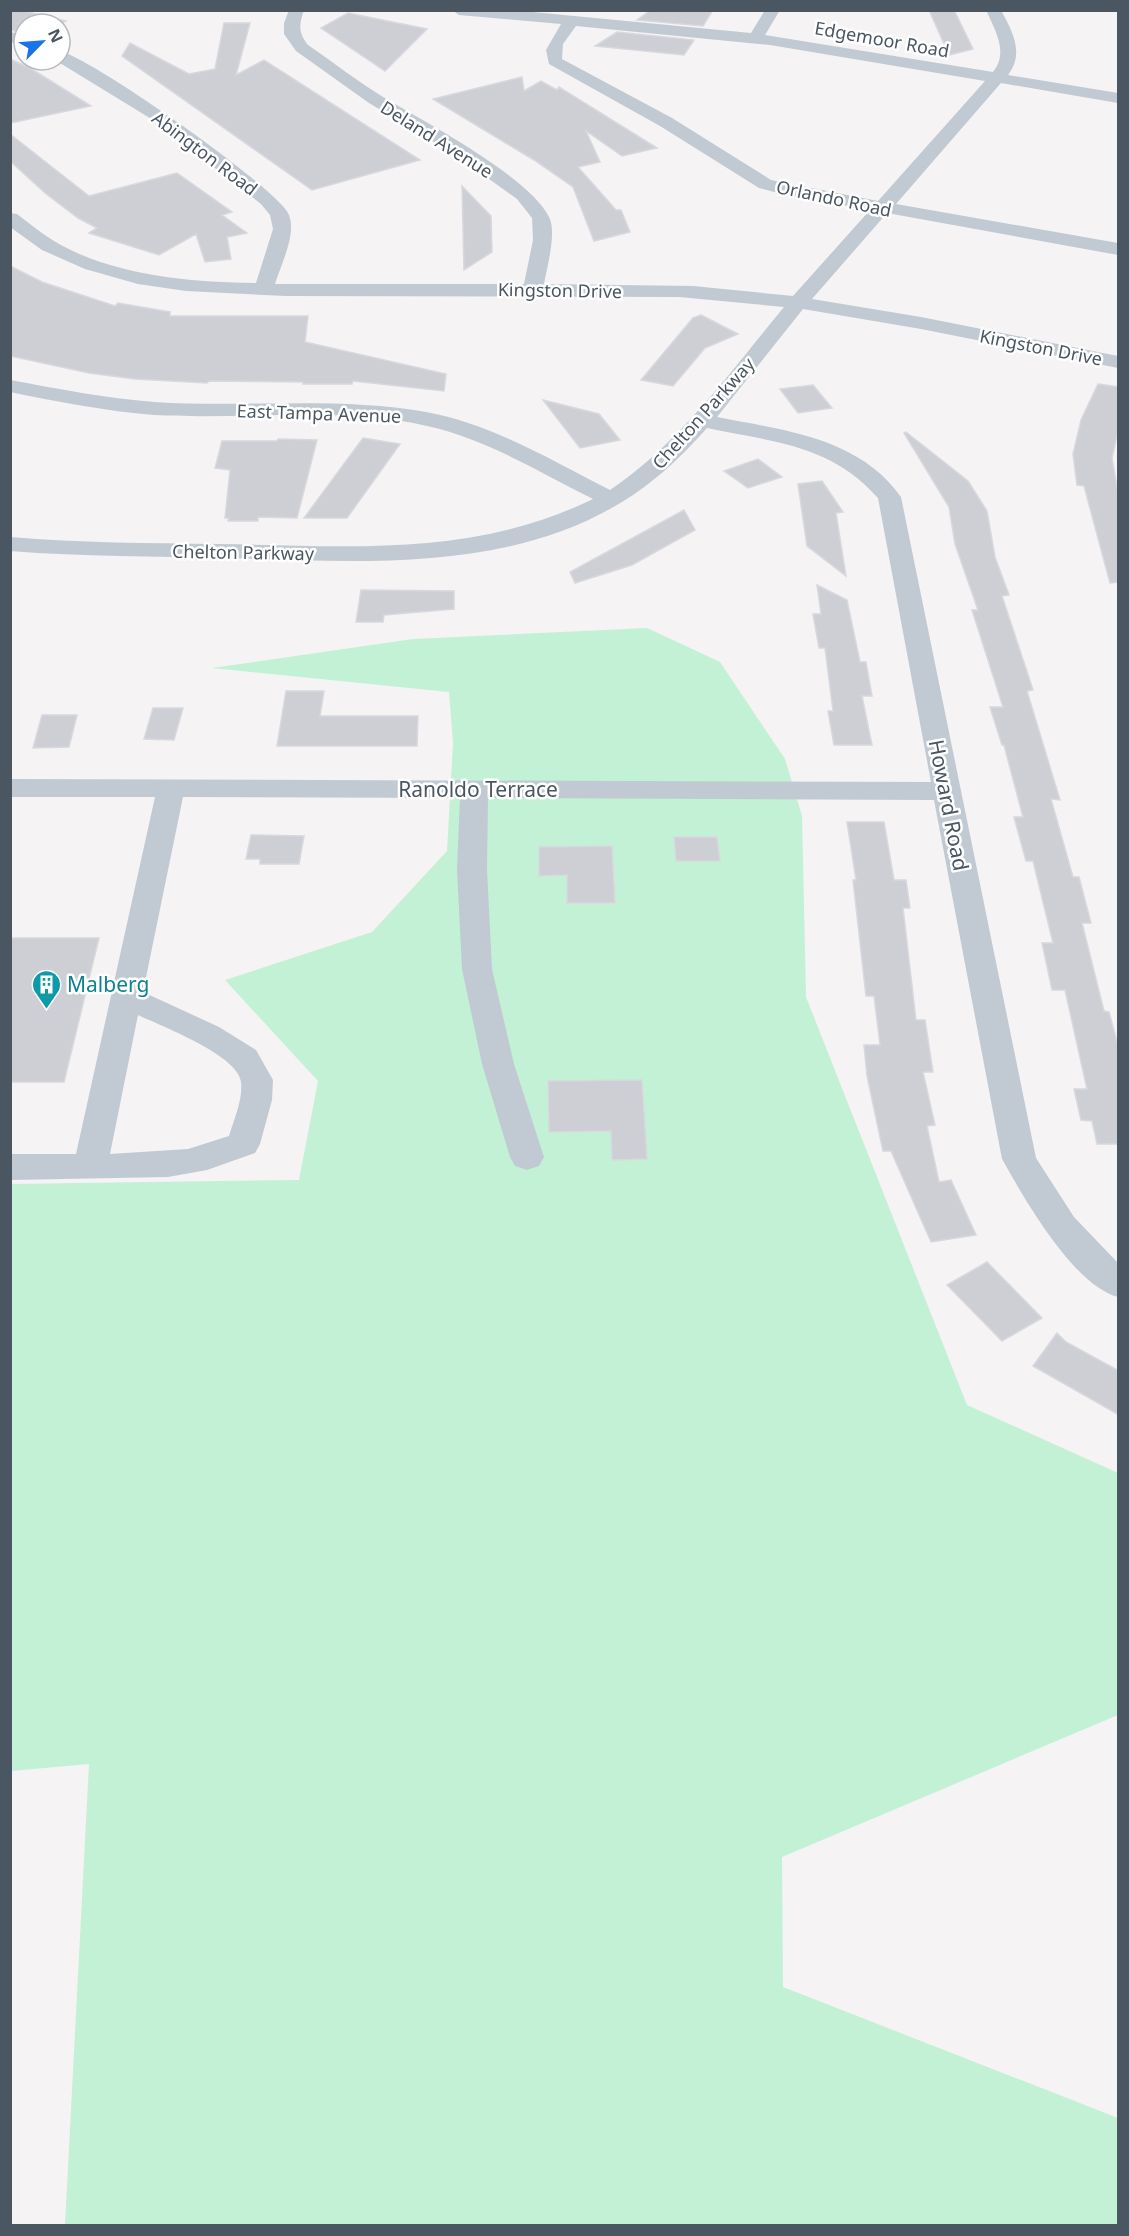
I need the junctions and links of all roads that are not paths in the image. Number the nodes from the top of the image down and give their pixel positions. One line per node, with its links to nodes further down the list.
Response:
1 (297, 10): 14 (street, Deland Avenue)
2 (459, 10): 5 (street, Edgemoor Road)
3 (773, 10): 6 (street)
4 (993, 10): 8 (street, Chelton Parkway)
5 (572, 21): 6 (street, Edgemoor Road); 10 (street, Orlando Road)
6 (755, 39): 8 (street, Edgemoor Road)
7 (72, 63): 13 (street, Abington Road)
8 (996, 78): 9 (street, Edgemoor Road); 10 (street, Chelton Parkway)
9 (1119, 98)
10 (883, 209): 12 (street, Orlando Road); 15 (street, Chelton Parkway)
11 (10, 218): 13 (street, Kingston Drive)
12 (1119, 249)
13 (264, 289): 14 (street, Kingston Drive)
14 (533, 290): 15 (street, Kingston Drive)
15 (799, 301): 16 (street, Kingston Drive); 18 (street, Chelton Parkway)
16 (1119, 362)
17 (10, 386): 19 (street, East Tampa Avenue)
18 (701, 420): 19 (street, Chelton Parkway); 24 (street, Howard Road)
19 (611, 499): 20 (street, Chelton Parkway)
20 (10, 544)
21 (10, 788): 22 (street, Ranoldo Terrace)
22 (171, 788): 23 (street, Ranoldo Terrace); 25 (street)
23 (474, 789): 24 (street, Ranoldo Terrace); 26 (street)
24 (946, 791): 29 (street, Howard Road)
25 (126, 997): 28 (street); 28 (street)
26 (527, 1157)
27 (10, 1167): 28 (street)
28 (90, 1167)
29 (1119, 1283)

